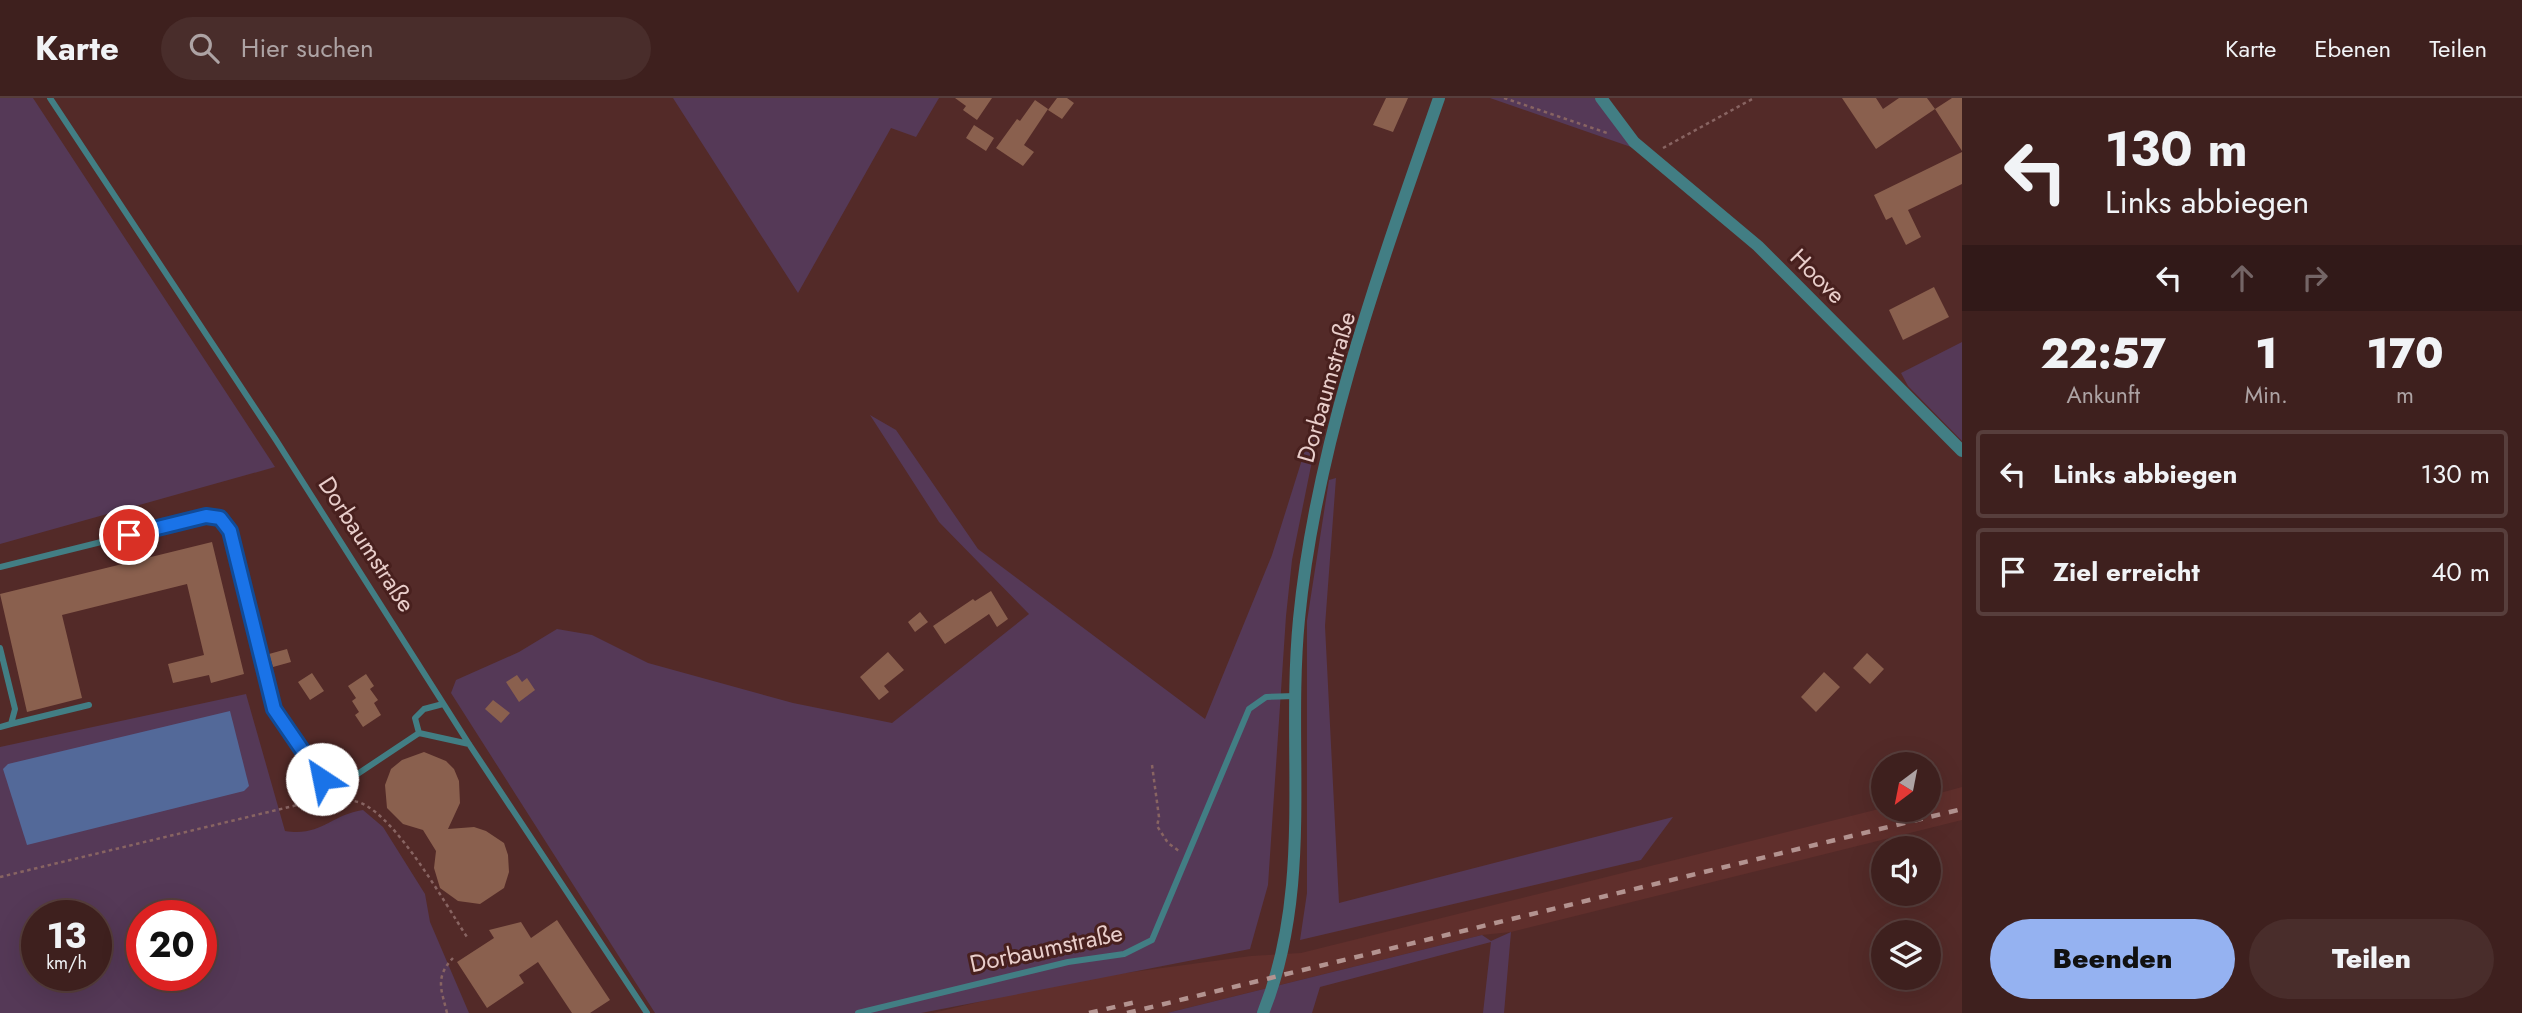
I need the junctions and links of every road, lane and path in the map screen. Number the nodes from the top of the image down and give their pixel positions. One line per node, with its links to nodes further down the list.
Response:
1 (50, 98): 12 (lane, Dorbaumstraße)
2 (1439, 98): 11 (street, Dorbaumstraße)
3 (1504, 98): 6 (path)
4 (1601, 98): 6 (street, Hoove)
5 (1754, 98): 7 (path)
6 (1634, 142): 7 (street, Hoove)
7 (1653, 158): 8 (street, Hoove)
8 (1962, 450)
9 (0, 567): 16 (lane)
10 (0, 648): 14 (lane)
11 (1295, 695): 19 (lane, Dorbaumstraße); 26 (street, Dorbaumstraße)
12 (443, 704): 16 (lane); 17 (lane, Dorbaumstraße)
13 (89, 705): 14 (lane)
14 (11, 723): 15 (lane)
15 (0, 727)
16 (419, 733): 17 (lane)
17 (469, 744): 24 (lane, Dorbaumstraße)
18 (1152, 765): 19 (path)
19 (1188, 857): 25 (lane, Dorbaumstraße)
20 (0, 877): 21 (path)
21 (467, 937)
22 (453, 958): 23 (path)
23 (447, 1013)
24 (647, 1013)
25 (858, 1013)
26 (1263, 1013)

